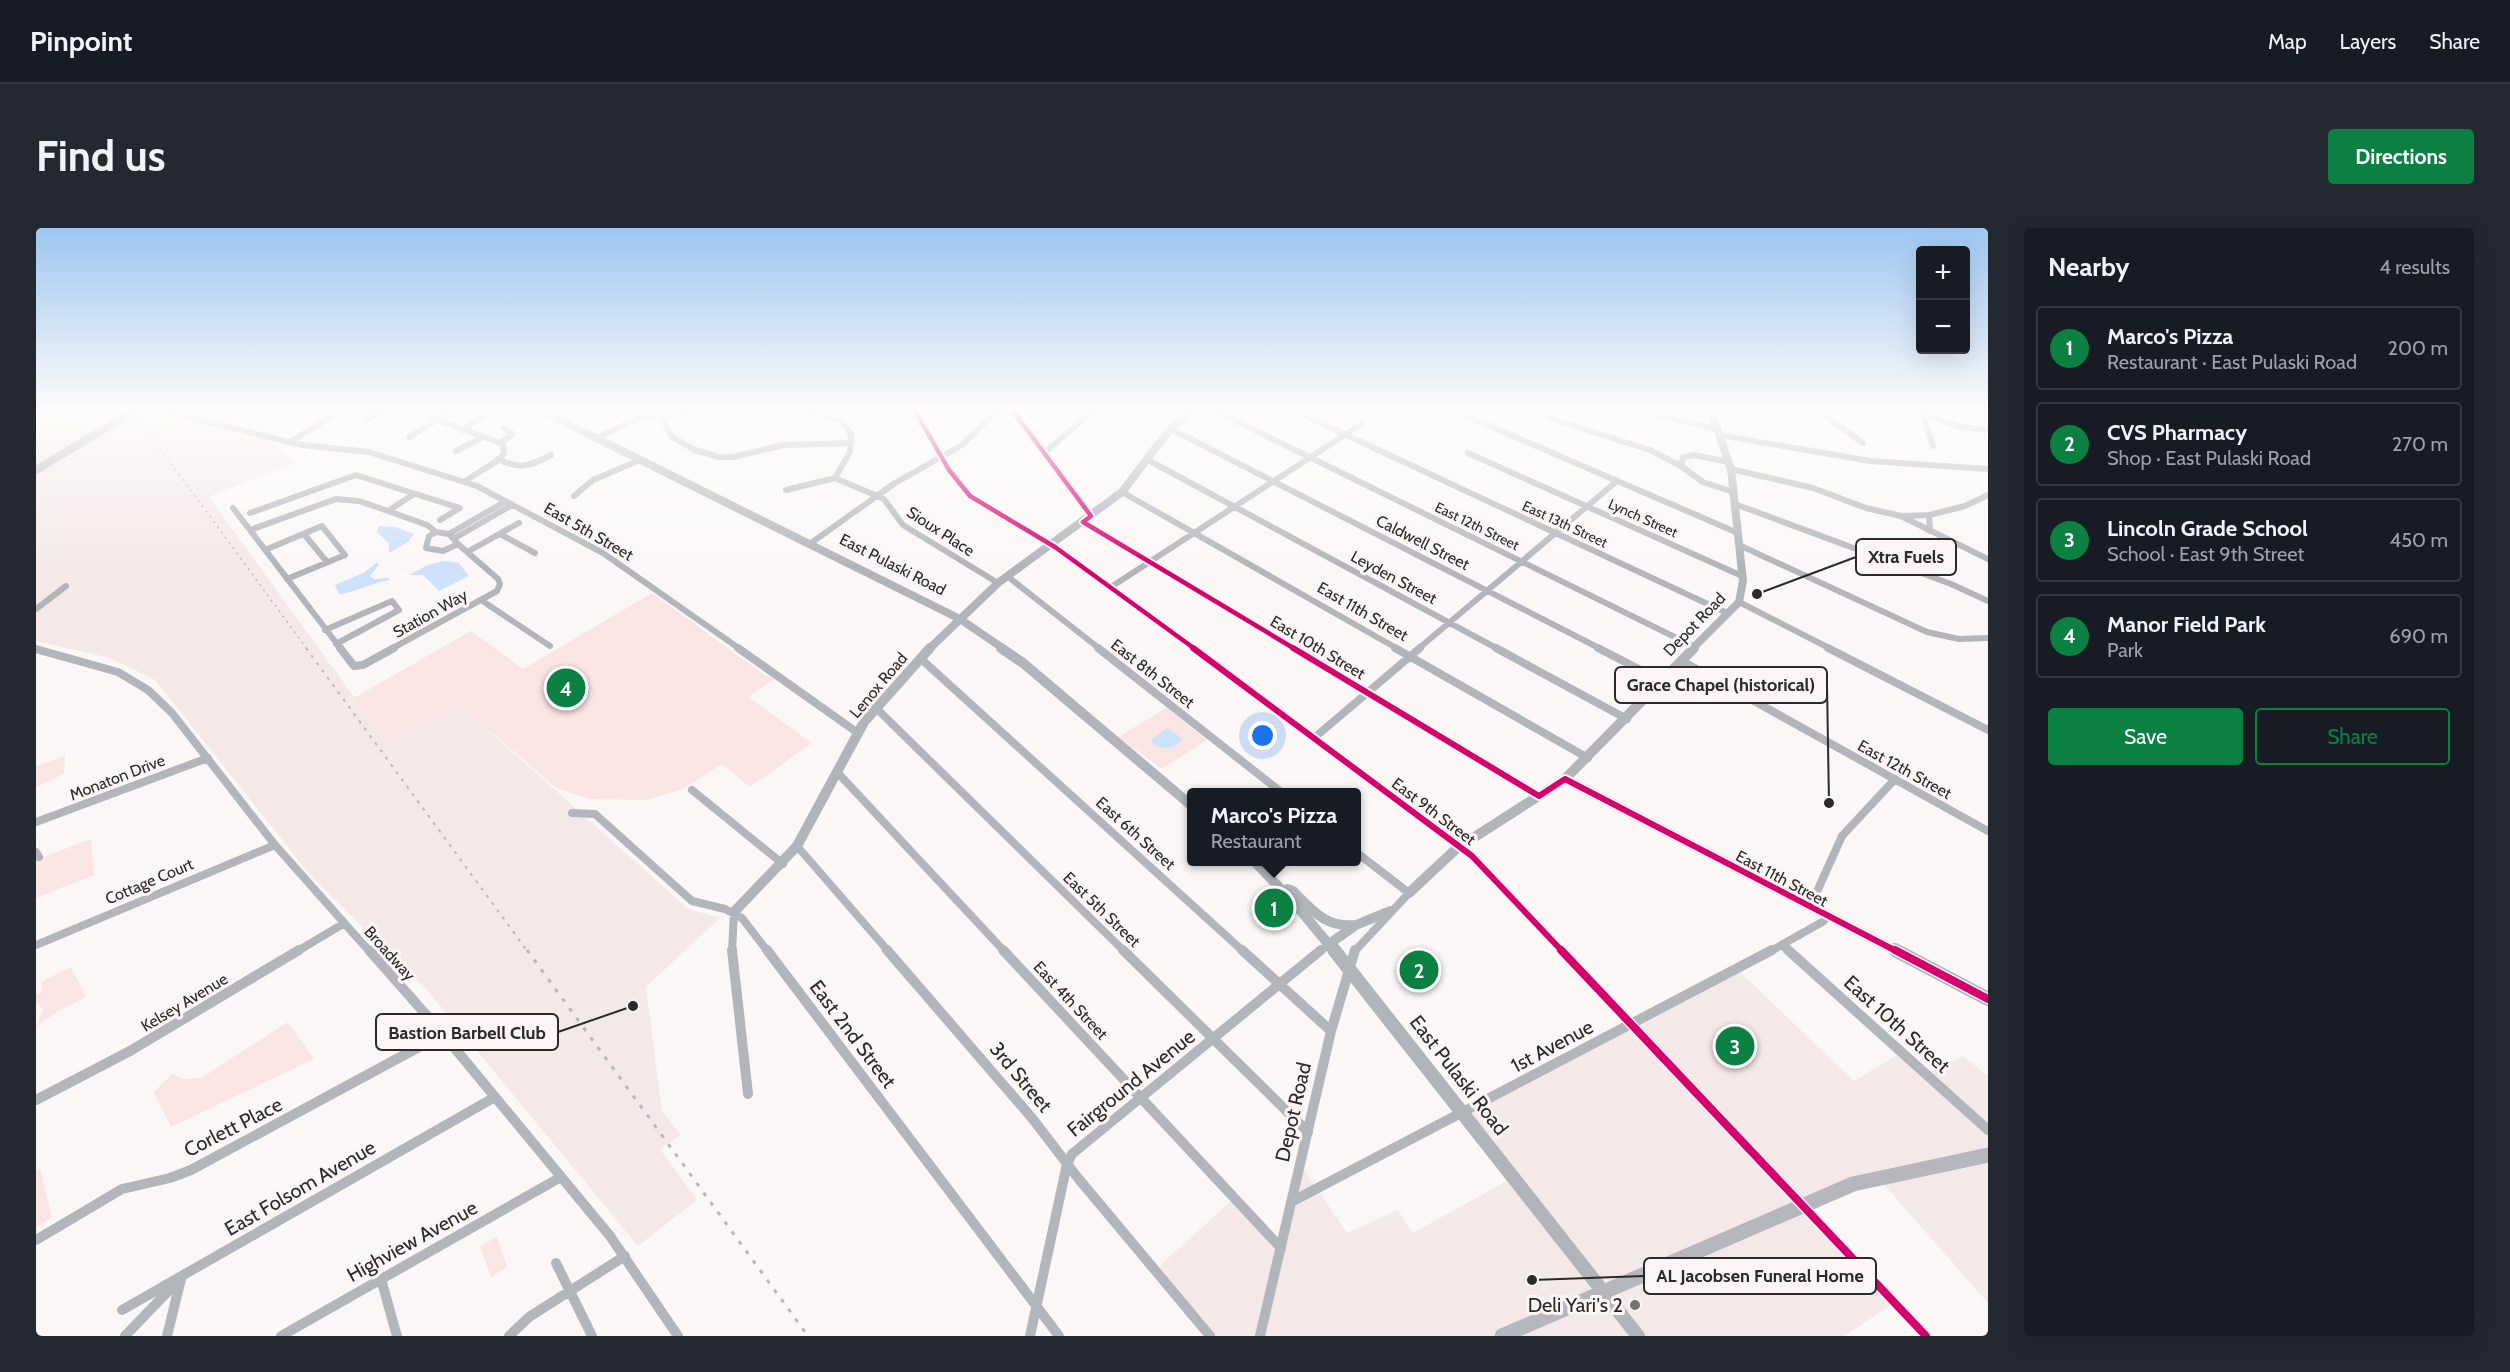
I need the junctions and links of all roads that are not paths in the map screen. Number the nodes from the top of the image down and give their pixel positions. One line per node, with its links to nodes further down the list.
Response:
1 (404, 463): 28 (street, East 5th Street)
2 (492, 463): 28 (street)
3 (504, 463): 4 (street)
4 (535, 463)
5 (633, 463): 36 (street)
6 (646, 463): 59 (street, East Pulaski Road)
7 (846, 463): 27 (street)
8 (931, 463): 37 (street)
9 (946, 463): 60 (street, East 9th Street)
10 (1050, 463): 47 (street)
11 (1147, 463): 32 (street, Lenox Road)
12 (1154, 463): 41 (street, Leyden Street)
13 (1237, 463): 30 (street, Caldwell Street)
14 (1304, 463): 30 (street)
15 (1321, 463): 66 (street, East 12th Street)
16 (1408, 463): 54 (street, East 13th Street)
17 (1490, 463): 40 (street, Lynch Street)
18 (1575, 463): 29 (street)
19 (1675, 463): 24 (street)
20 (1682, 463): 24 (street)
21 (1716, 463): 25 (street)
22 (1729, 463): 25 (street, Depot Road)
23 (1895, 463): 26 (street)
24 (1681, 466): 33 (street)
25 (1730, 466): 33 (street, Depot Road); 46 (street)
26 (1987, 469)
27 (835, 478): 31 (street); 37 (street)
28 (465, 481): 38 (street, East 5th Street)
29 (1617, 481): 40 (street); 55 (street)
30 (1275, 482): 41 (street); 75 (street, Caldwell Street)
31 (786, 490)
32 (1122, 492): 47 (street, Lenox Road); 53 (street, East 11th Street)
33 (1733, 492): 39 (street, Depot Road)
34 (414, 494): 43 (street); 44 (street); 48 (street)
35 (1988, 495): 45 (street)
36 (574, 496)
37 (877, 496): 59 (street); 72 (street, Sioux Place)
38 (509, 503): 58 (street); 97 (street, East 5th Street)
39 (1735, 504): 55 (street, Depot Road); 77 (street)
40 (1587, 506): 54 (street); 70 (street, Lynch Street)
41 (1236, 507): 53 (street); 82 (street, Leyden Street)
42 (233, 508): 50 (street, Station Way)
43 (388, 511): 50 (street); 52 (street, Station Way)
44 (250, 513)
45 (1929, 515): 46 (street); 51 (street)
46 (1901, 516): 51 (street)
47 (1087, 519): 60 (street, Lenox Road); 68 (street, East 10th Street)
48 (440, 520)
49 (519, 523): 57 (street)
50 (250, 530): 62 (street, Station Way)
51 (1930, 531): 65 (street)
52 (436, 532): 58 (street, Station Way); 58 (street)
53 (1194, 533): 68 (street); 89 (street, East 11th Street)
54 (1556, 533): 66 (street); 80 (street, East 13th Street)
55 (1738, 533): 61 (street, Depot Road)
56 (304, 534): 62 (street); 67 (street); 67 (street)
57 (500, 534): 63 (street); 64 (street)
58 (454, 539): 63 (street, Station Way)
59 (811, 543): 81 (street, East Pulaski Road)
60 (1050, 544): 69 (street, Lenox Road); 74 (street, East 9th Street)
61 (1739, 545): 70 (street, Depot Road); 84 (street)
62 (265, 550): 71 (street, Station Way)
63 (469, 551): 76 (street, Station Way)
64 (535, 552)
65 (1988, 559)
66 (1522, 561): 75 (street); 87 (street, East 12th Street)
67 (327, 562): 71 (street)
68 (1152, 562): 74 (street); 93 (street, East 10th Street)
69 (1007, 576): 72 (street, Lenox Road); 104 (street, East 8th Street)
70 (1742, 576): 78 (street, Depot Road)
71 (287, 579): 83 (street, Station Way)
72 (998, 583): 81 (street, Lenox Road)
73 (66, 586): 79 (street)
74 (1111, 587): 98 (street, East 9th Street)
75 (1487, 591): 82 (street); 92 (street, Caldwell Street)
76 (481, 600): 85 (street, Station Way); 86 (street)
77 (1988, 601)
78 (1739, 602): 80 (street, Depot Road); 96 (street)
79 (36, 609)
80 (1727, 613): 87 (street, Depot Road)
81 (960, 619): 90 (street, Lenox Road); 107 (street, East Pulaski Road)
82 (1450, 623): 89 (street); 95 (street, Leyden Street)
83 (325, 630): 85 (street, Station Way); 85 (street, Station Way)
84 (1988, 638)
85 (336, 644)
86 (550, 646)
87 (1695, 647): 91 (street, Depot Road)
88 (36, 649): 99 (street, Broadway)
89 (1410, 656): 93 (street); 100 (street, East 11th Street)
90 (920, 658): 94 (street, Lenox Road); 129 (street, East 6th Street)
91 (1682, 661): 92 (street, Depot Road); 103 (street, East 12th Street)
92 (1662, 681): 95 (street, Depot Road)
93 (1368, 692): 98 (street); 106 (street, East 10th Street)
94 (876, 706): 97 (street, Lenox Road); 134 (street, East 5th Street)
95 (1627, 719): 100 (street, Depot Road)
96 (1988, 730)
97 (858, 733): 101 (street, Lenox Road)
98 (1314, 738): 113 (street, East 9th Street)
99 (208, 758): 109 (street, Monaton Drive); 111 (street, Broadway)
100 (1588, 758): 102 (street, Depot Road)
101 (837, 772): 112 (street, Lenox Road); 137 (street, East 4th Street)
102 (1565, 779): 106 (street, Depot Road); 119 (street, East 11th Street)
103 (1895, 779): 110 (street, East 12th Street); 119 (street)
104 (1276, 788)
105 (692, 790): 115 (street)
106 (1539, 796): 113 (street, Depot Road)
107 (1187, 803)
108 (572, 813): 121 (street)
109 (36, 822)
110 (1988, 831)
111 (274, 845): 123 (street, Broadway); 126 (street, Cottage Court)
112 (797, 846): 115 (street, Lenox Road); 143 (street, 3rd Street)
113 (1460, 847): 118 (street, Depot Road); 131 (street, East 9th Street)
114 (1361, 856): 118 (street)
115 (783, 864): 121 (street, Lenox Road)
116 (1260, 866): 117 (street, East Pulaski Road)
117 (1281, 888): 124 (street); 125 (street, East Pulaski Road)
118 (1408, 893): 120 (street, Depot Road)
119 (1810, 907): 122 (street, East 11th Street)
120 (1390, 911): 124 (street, Depot Road); 128 (street, Depot Road)
121 (734, 912): 135 (street); 155 (street, East 2nd Street)
122 (1827, 916): 127 (street, 1st Avenue); 130 (street, East 11th Street)
123 (343, 924): 133 (street, Broadway); 138 (street, Kelsey Avenue)
124 (1356, 926): 125 (street, Depot Road)
125 (1329, 944): 128 (street, East Pulaski Road); 129 (street, Fairground Avenue)
126 (36, 945)
127 (1782, 945): 131 (street, 1st Avenue); 140 (street, East 10th Street)
128 (1348, 968): 132 (street, Depot Road); 139 (street, East Pulaski Road)
129 (1281, 985): 132 (street, East 6th Street); 134 (street, Fairground Avenue)
130 (1988, 999)
131 (1632, 1024): 139 (street, 1st Avenue); 146 (street, East 9th Street)
132 (1331, 1031): 141 (street, Depot Road)
133 (443, 1034): 136 (street, Broadway); 147 (street, Corlett Place)
134 (1214, 1040): 137 (street, Fairground Avenue); 141 (street, East 5th Street)
135 (748, 1094)
136 (495, 1097): 144 (street, Broadway); 151 (street, East Folsom Avenue)
137 (1142, 1098): 143 (street, Fairground Avenue); 148 (street, East 4th Street)
138 (36, 1100)
139 (1462, 1114): 145 (street, 1st Avenue); 153 (street, East Pulaski Road)
140 (1988, 1130)
141 (1308, 1132): 145 (street, Depot Road)
142 (1988, 1155): 146 (main road)
143 (1067, 1164): 155 (street, Fairground Avenue); 166 (street, 3rd Street)
144 (561, 1176): 149 (street, Broadway); 152 (street, Highview Avenue)
145 (1292, 1202): 148 (street, Depot Road)
146 (1804, 1207): 153 (main road); 170 (street, East 9th Street)
147 (36, 1240)
148 (1281, 1248): 167 (street, Depot Road)
149 (625, 1256): 154 (street); 163 (street, Broadway)
150 (556, 1263): 154 (street)
151 (182, 1276): 156 (street, East Folsom Avenue); 157 (street); 158 (street)
152 (381, 1279): 159 (street, Highview Avenue); 160 (street)
153 (1602, 1291): 168 (main road); 169 (street, East Pulaski Road)
154 (568, 1292): 161 (street); 162 (street)
155 (1037, 1305): 164 (street, Fairground Avenue); 165 (street, East 2nd Street)
156 (122, 1310)
157 (125, 1336)
158 (167, 1336)
159 (281, 1336)
160 (397, 1336)
161 (509, 1336)
162 (592, 1336)
163 (678, 1336)
164 (1030, 1336)
165 (1059, 1336)
166 (1210, 1336)
167 (1260, 1336)
168 (1502, 1336)
169 (1638, 1336)
170 (1926, 1336)

